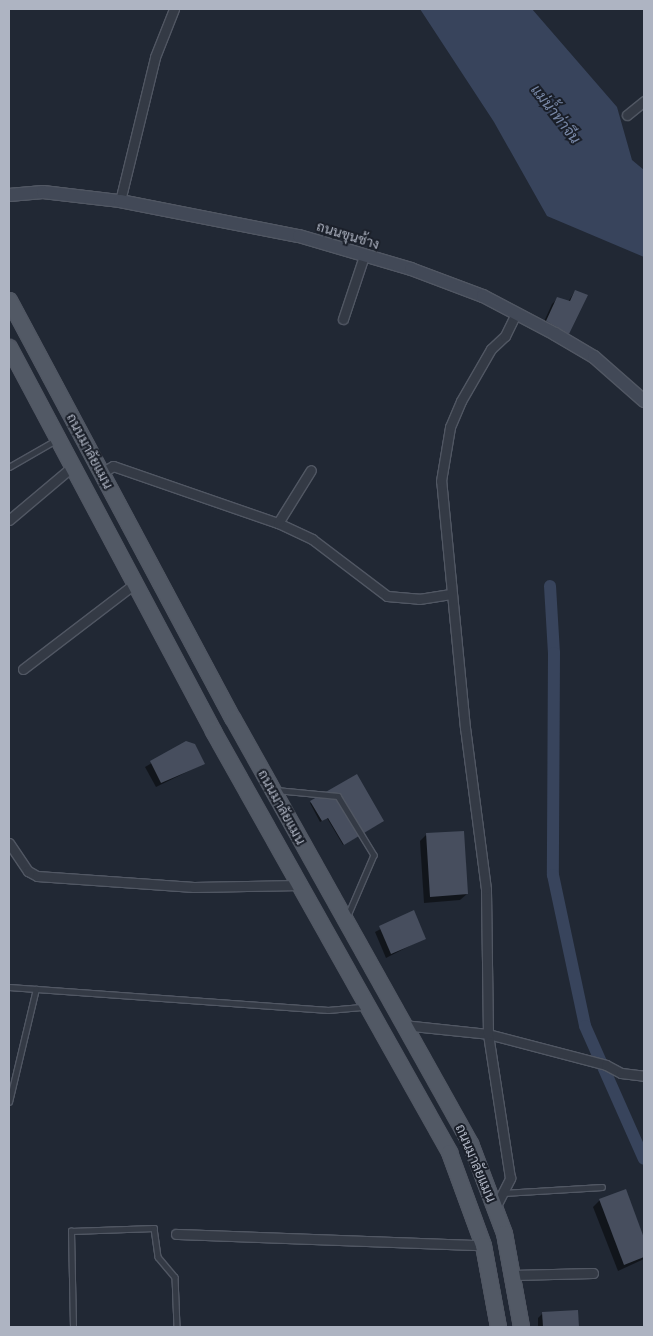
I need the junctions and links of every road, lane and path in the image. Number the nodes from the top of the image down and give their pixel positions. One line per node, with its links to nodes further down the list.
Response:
1 (174, 9): 5 (street)
2 (644, 101): 3 (street)
3 (627, 115)
4 (9, 195): 5 (main road, ถนนขุนช้าง)
5 (120, 201): 6 (main road, ถนนขุนช้าง)
6 (364, 256): 8 (main road, ถนนขุนช้าง); 9 (street)
7 (9, 300): 16 (main road, ถนนมาลัยแมน)
8 (516, 313): 11 (main road, ถนนขุนช้าง); 20 (street)
9 (343, 319)
10 (9, 347): 12 (main road, ถนนมาลัยแมน)
11 (644, 401)
12 (57, 440): 13 (lane); 14 (main road, ถนนมาลัยแมน)
13 (9, 467)
14 (72, 467): 17 (street); 19 (main road, ถนนมาลัยแมน)
15 (311, 470): 18 (street)
16 (101, 473): 18 (street); 22 (main road, ถนนมาลัยแมน)
17 (9, 520)
18 (278, 523): 20 (street)
19 (134, 584): 21 (street); 23 (main road, ถนนมาลัยแมน)
20 (450, 594): 33 (street)
21 (23, 669)
22 (233, 719): 23 (main road); 24 (main road, ถนนมาลัยแมน)
23 (213, 731): 26 (main road, ถนนมาลัยแมน)
24 (272, 789): 27 (main road, ถนนมาลัยแมน); 27 (lane)
25 (9, 844): 26 (street)
26 (300, 885): 31 (main road, ถนนมาลัยแมน)
27 (346, 921): 30 (main road, ถนนมาลัยแมน)
28 (9, 986): 29 (lane)
29 (36, 990): 31 (lane); 35 (lane)
30 (388, 996): 31 (main road); 32 (main road, ถนนมาลัยแมน)
31 (368, 1006): 40 (main road, ถนนมาลัยแมน)
32 (403, 1025): 33 (street); 38 (main road, ถนนมาลัยแมน)
33 (488, 1034): 34 (street); 37 (street)
34 (644, 1076)
35 (9, 1102)
36 (602, 1188): 37 (lane)
37 (503, 1193): 38 (street)
38 (496, 1208): 42 (main road, ถนนมาลัยแมน)
39 (176, 1234): 40 (street)
40 (483, 1246): 45 (main road, ถนนมาลัยแมน)
41 (593, 1273): 42 (street)
42 (513, 1275): 46 (main road, ถนนมาลัยแมน)
43 (73, 1327): 44 (lane)
44 (177, 1327)
45 (498, 1327)
46 (521, 1327)

